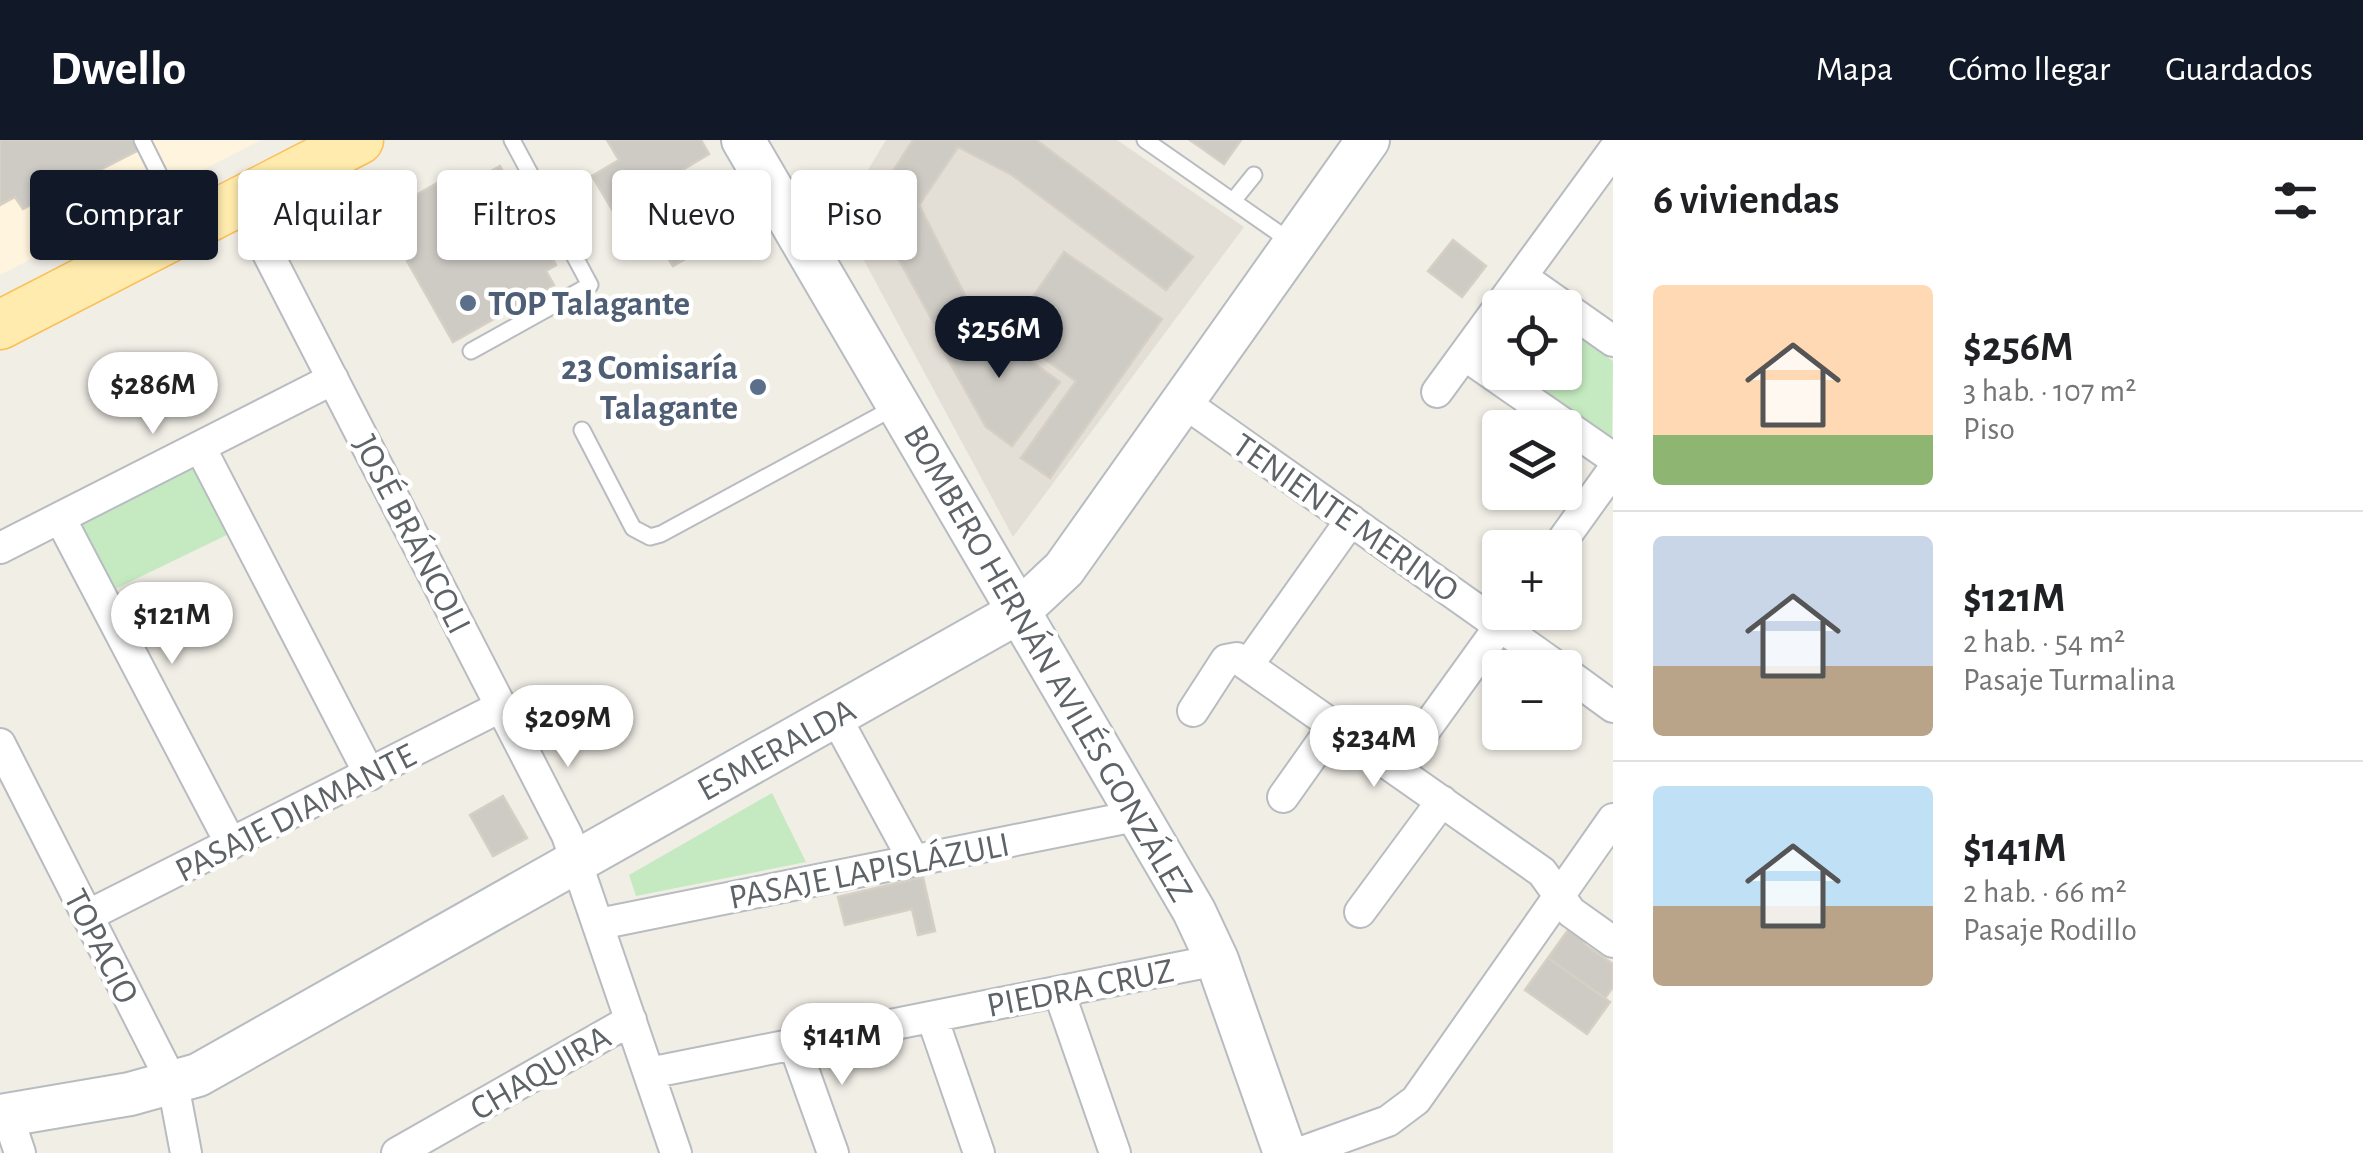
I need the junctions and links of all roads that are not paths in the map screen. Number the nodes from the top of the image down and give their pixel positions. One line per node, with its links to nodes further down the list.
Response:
1 (142, 140): 8 (lane)
2 (359, 140): 9 (main road)
3 (512, 140): 18 (lane)
4 (743, 140): 23 (street, BOMBERO HERNÁN AVILÉS GONZÁLEZ)
5 (1145, 140): 11 (lane)
6 (1368, 140): 12 (street, ESMERALDA)
7 (1613, 151): 15 (street)
8 (157, 170)
9 (301, 170)
10 (1254, 174): 11 (lane)
11 (1233, 201): 12 (lane)
12 (1294, 243): 22 (street, ESMERALDA)
13 (125, 260): 16 (main road)
14 (271, 260): 20 (street, JOSÉ BRÁNCOLI)
15 (1522, 277): 17 (street); 19 (street)
16 (0, 326)
17 (1613, 341)
18 (472, 351)
19 (1466, 356): 21 (street); 26 (street)
20 (333, 379): 25 (street); 39 (street, JOSÉ BRÁNCOLI)
21 (1437, 392)
22 (1182, 401): 29 (street, TENIENTE MERINO); 33 (street, ESMERALDA)
23 (898, 406): 24 (lane); 33 (street, BOMBERO HERNÁN AVILÉS GONZÁLEZ)
24 (582, 430)
25 (200, 447): 28 (street); 46 (street)
26 (1613, 458)
27 (1613, 470): 30 (street)
28 (60, 518): 31 (street); 51 (street)
29 (1350, 520): 32 (street, TENIENTE MERINO); 37 (street)
30 (1570, 530)
31 (0, 548)
32 (1482, 604)
33 (1018, 613): 42 (street, ESMERALDA); 49 (street, BOMBERO HERNÁN AVILÉS GONZÁLEZ)
34 (1498, 630): 45 (street)
35 (1518, 630): 36 (street, TENIENTE MERINO)
36 (1539, 650)
37 (1248, 665): 41 (street); 43 (street)
38 (1582, 684): 40 (street)
39 (502, 706): 46 (street, PASAJE DIAMANTE); 52 (street, JOSÉ BRÁNCOLI)
40 (1613, 707)
41 (1193, 711)
42 (835, 716): 52 (street, ESMERALDA); 53 (street)
43 (1334, 724): 45 (street); 47 (street)
44 (0, 744): 56 (street, TOPACIO)
45 (1397, 769): 48 (street)
46 (370, 775): 51 (street, PASAJE DIAMANTE)
47 (1282, 797)
48 (1442, 800): 54 (street); 55 (street)
49 (1140, 816): 53 (street, PASAJE LAPISLÁZULI); 59 (street, BOMBERO HERNÁN AVILÉS GONZÁLEZ)
50 (1613, 819): 54 (street)
51 (231, 844): 56 (street, PASAJE DIAMANTE)
52 (578, 860): 57 (street, JOSÉ BRÁNCOLI); 65 (street, ESMERALDA)
53 (914, 861): 57 (street, PASAJE LAPISLÁZULI)
54 (1559, 896): 58 (street); 74 (street)
55 (1360, 912)
56 (87, 916): 65 (street, TOPACIO)
57 (599, 924): 62 (street, JOSÉ BRÁNCOLI)
58 (1613, 942)
59 (1217, 960): 60 (street, PIEDRA CRUZ); 73 (street, BOMBERO HERNÁN AVILÉS GONZÁLEZ)
60 (1059, 992): 61 (street, PIEDRA CRUZ); 72 (street)
61 (932, 1017): 63 (street, PIEDRA CRUZ); 71 (street)
62 (631, 1020): 64 (street, JOSÉ BRÁNCOLI); 68 (street, CHAQUIRA)
63 (794, 1044): 64 (street, PIEDRA CRUZ); 70 (street)
64 (649, 1073): 69 (street, JOSÉ BRÁNCOLI)
65 (172, 1084): 66 (street, ESMERALDA); 67 (street, TOPACIO)
66 (9, 1128)
67 (186, 1153)
68 (397, 1153)
69 (676, 1153)
70 (834, 1153)
71 (979, 1153)
72 (1115, 1153)
73 (1285, 1153)
74 (1299, 1153)

